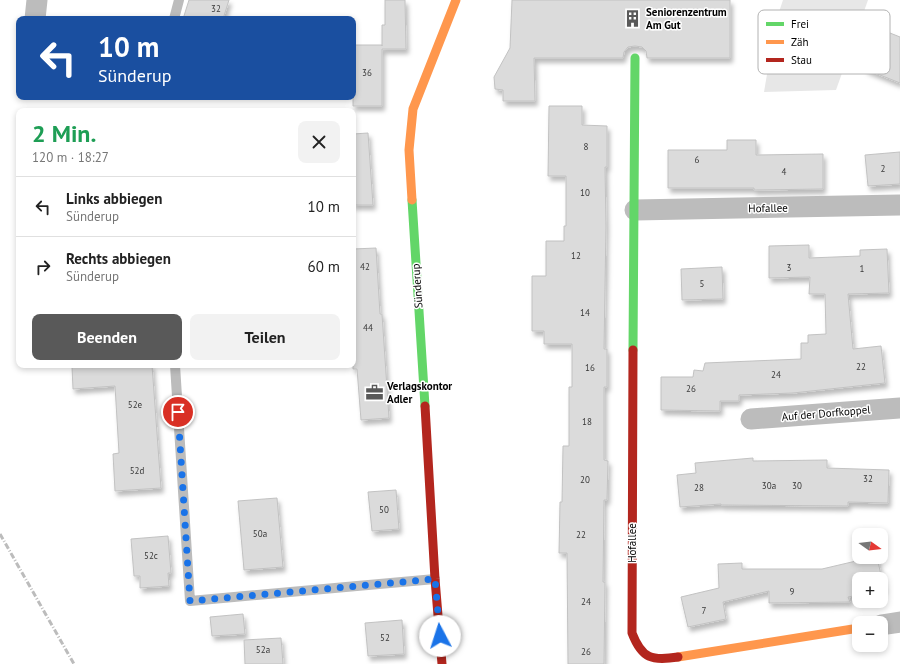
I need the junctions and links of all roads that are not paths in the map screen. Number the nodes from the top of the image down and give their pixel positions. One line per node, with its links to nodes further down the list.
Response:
1 (37, 0): 4 (street)
2 (179, 0): 5 (lane)
3 (456, 0): 12 (street, Sünderup)
4 (35, 16)
5 (175, 16)
6 (635, 58): 8 (street, Hofallee)
7 (900, 205): 8 (street, Hofallee)
8 (635, 210): 15 (street, Hofallee)
9 (174, 368): 12 (lane)
10 (900, 408): 11 (street, Auf der Dorfkoppel)
11 (751, 419)
12 (435, 579): 16 (street, Sünderup)
13 (900, 622): 14 (street)
14 (888, 624)
15 (852, 629)
16 (442, 664)

